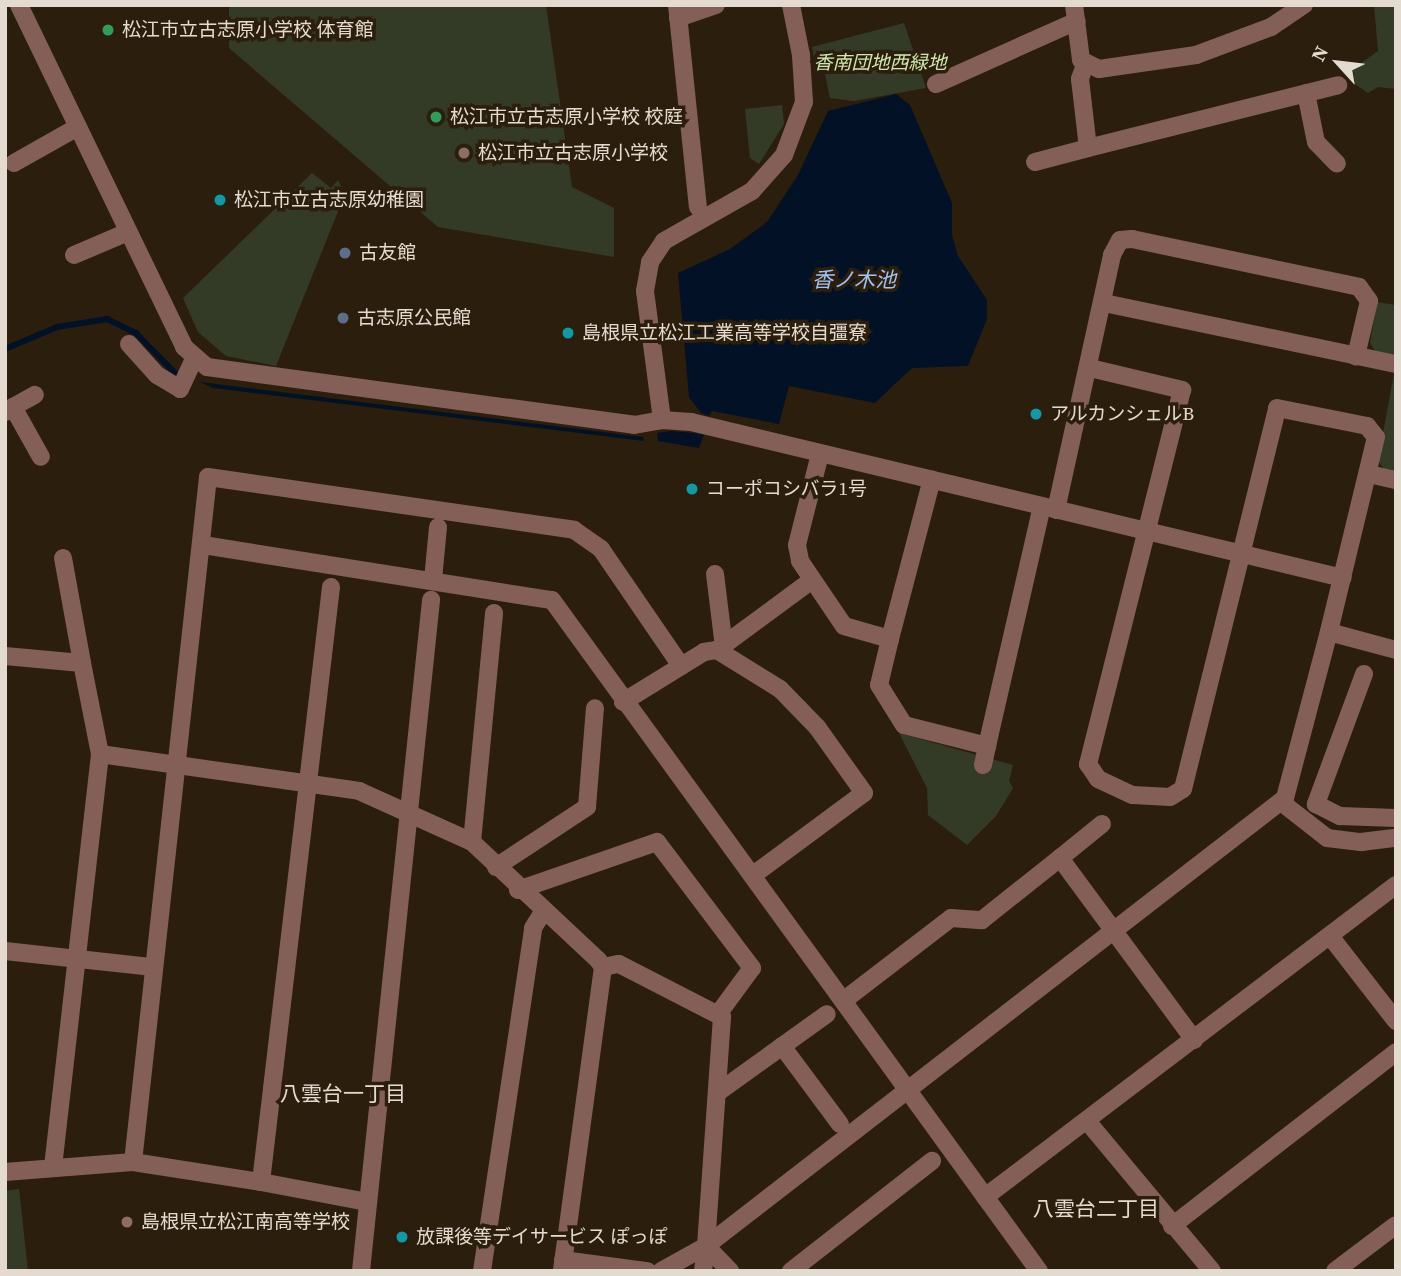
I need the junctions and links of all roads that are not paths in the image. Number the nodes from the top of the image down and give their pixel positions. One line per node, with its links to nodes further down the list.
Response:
1 (19, 5): 11 (street)
2 (716, 5): 5 (street)
3 (791, 5): 27 (street)
4 (1304, 5): 7 (street)
5 (678, 11): 16 (street)
6 (1076, 13): 7 (street); 8 (street)
7 (1085, 65): 12 (street)
8 (936, 84)
9 (1339, 85): 10 (street)
10 (1307, 93): 12 (street); 15 (street)
11 (78, 127): 14 (street); 17 (street)
12 (1088, 148): 13 (street)
13 (1035, 162)
14 (14, 163)
15 (1337, 163)
16 (698, 207)
17 (128, 232): 18 (street); 22 (street)
18 (74, 255)
19 (1104, 303): 21 (street); 21 (street); 24 (street)
20 (129, 344): 22 (street)
21 (1356, 356): 23 (street)
22 (194, 359): 27 (street)
23 (1396, 364)
24 (1090, 368): 33 (street); 35 (street)
25 (35, 395): 26 (street)
26 (9, 410): 29 (street)
27 (662, 420): 28 (street)
28 (820, 454): 31 (street); 42 (street)
29 (41, 457)
30 (1369, 474): 32 (street); 37 (street); 40 (street)
31 (932, 479): 33 (street); 47 (street)
32 (1396, 480)
33 (1049, 508): 35 (street); 56 (street)
34 (438, 527): 41 (street)
35 (1144, 531): 37 (street); 37 (street)
36 (203, 545): 41 (street); 52 (street); 58 (street)
37 (1240, 554): 40 (street)
38 (63, 558): 51 (street)
39 (715, 574): 48 (street)
40 (1343, 578): 46 (street)
41 (433, 580): 54 (street)
42 (812, 580): 47 (street); 48 (street)
43 (331, 587): 60 (street)
44 (431, 600): 62 (street)
45 (494, 613): 66 (street)
46 (1329, 632): 49 (street); 61 (street)
47 (890, 639): 56 (street)
48 (721, 649): 52 (street); 69 (street)
49 (1396, 650)
50 (5, 656): 51 (street)
51 (82, 663): 57 (street)
52 (681, 666): 54 (street)
53 (1364, 674): 63 (street)
54 (623, 702): 69 (street)
55 (595, 708): 68 (street)
56 (987, 746): 59 (street)
57 (100, 754): 58 (street); 76 (street)
58 (177, 763): 60 (street); 77 (street)
59 (983, 765)
60 (308, 782): 62 (street); 94 (street)
61 (1281, 802): 65 (street); 73 (street)
62 (411, 817): 66 (street); 96 (street)
63 (1396, 818)
64 (1102, 824): 67 (street)
65 (1396, 838)
66 (472, 842): 68 (street)
67 (1060, 858): 73 (street); 79 (street)
68 (496, 867): 71 (street)
69 (753, 875): 79 (street)
70 (1396, 885): 74 (street)
71 (518, 890): 72 (street); 80 (street)
72 (543, 912): 78 (street); 102 (street)
73 (1112, 931): 83 (street); 86 (street)
74 (1330, 936): 82 (street); 83 (street)
75 (5, 951): 76 (street)
76 (76, 960): 77 (street); 92 (street)
77 (153, 967): 91 (street)
78 (603, 967): 80 (street); 100 (street)
79 (843, 1001): 86 (street)
80 (719, 1013): 87 (street)
81 (827, 1014): 84 (street)
82 (1396, 1021)
83 (1194, 1040): 88 (street)
84 (782, 1046): 87 (street); 89 (street)
85 (1396, 1052): 98 (street)
86 (909, 1089): 95 (street); 99 (street)
87 (717, 1093): 99 (street)
88 (1087, 1121): 95 (street); 98 (street)
89 (840, 1124)
90 (932, 1161): 107 (street)
91 (133, 1162): 92 (street); 94 (street)
92 (53, 1167): 93 (street)
93 (5, 1172)
94 (261, 1182): 96 (street)
95 (985, 1197): 108 (street)
96 (369, 1202): 101 (street)
97 (1396, 1225): 110 (street)
98 (1172, 1226): 109 (street)
99 (706, 1246): 104 (street); 105 (street); 106 (street)
100 (562, 1266): 103 (street)
101 (361, 1271)
102 (482, 1271)
103 (647, 1271)
104 (661, 1271)
105 (703, 1271)
106 (730, 1271)
107 (791, 1271)
108 (1039, 1271)
109 (1212, 1271)
110 (1335, 1271)

